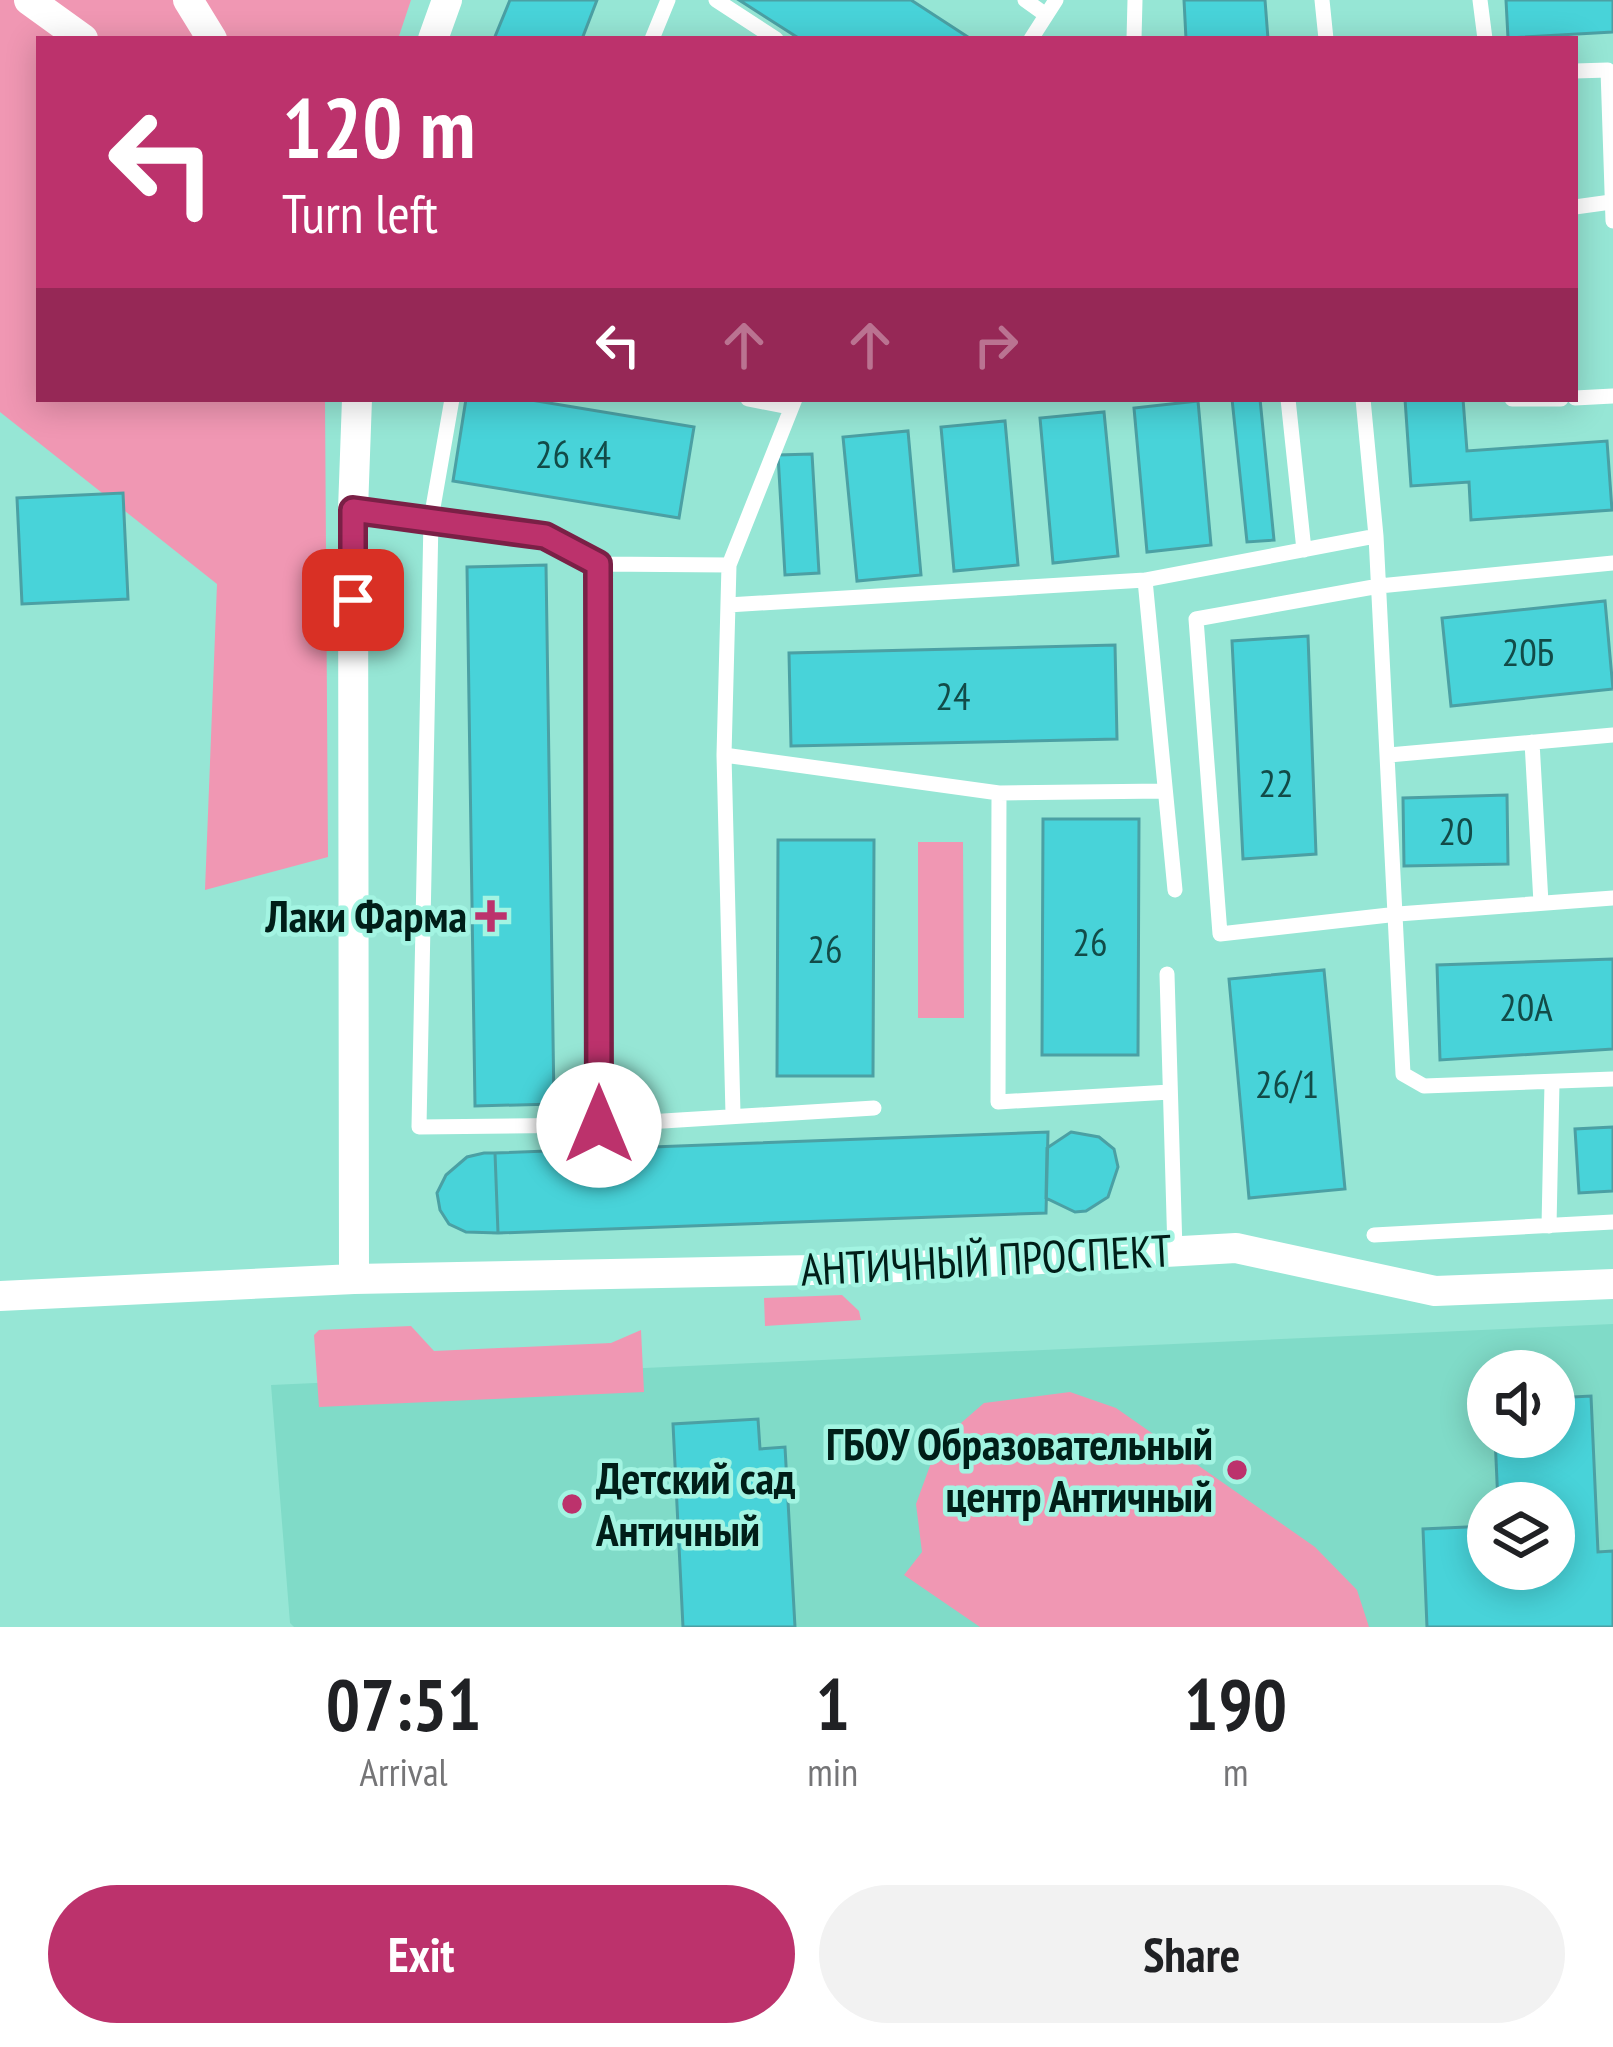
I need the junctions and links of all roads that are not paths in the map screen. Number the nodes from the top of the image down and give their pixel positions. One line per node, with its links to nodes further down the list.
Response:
1 (28, 0): 11 (street)
2 (188, 0): 12 (street)
3 (447, 0): 13 (street)
4 (668, 0): 14 (lane)
5 (716, 0): 15 (lane)
6 (1025, 0): 10 (lane)
7 (1135, 0): 17 (lane)
8 (1322, 0): 18 (lane)
9 (1480, 0): 19 (lane)
10 (1051, 7): 16 (lane)
11 (78, 36)
12 (210, 36)
13 (435, 36)
14 (653, 36)
15 (771, 36)
16 (1033, 36)
17 (1134, 36)
18 (1326, 36)
19 (1485, 36)
20 (1578, 71): 21 (lane)
21 (1611, 202): 22 (lane); 23 (lane)
22 (1578, 207)
23 (1613, 221)
24 (1613, 396): 25 (lane)
25 (1578, 398)
26 (357, 402): 31 (street)
27 (451, 402): 32 (lane)
28 (1288, 402): 34 (lane)
29 (1363, 402): 33 (lane)
30 (792, 403): 37 (lane)
31 (353, 510): 32 (lane); 62 (street)
32 (431, 519): 36 (lane); 57 (lane)
33 (1376, 536): 34 (lane); 39 (lane)
34 (1304, 550): 38 (lane)
35 (1613, 563): 39 (lane)
36 (598, 564): 37 (lane); 57 (lane)
37 (729, 565): 40 (lane)
38 (1145, 580): 40 (lane); 45 (lane)
39 (1379, 586): 44 (lane); 50 (lane)
40 (728, 605): 43 (lane)
41 (1613, 735): 42 (lane)
42 (1532, 742): 44 (lane); 49 (lane)
43 (724, 755): 46 (lane); 56 (lane)
44 (1389, 755): 50 (lane)
45 (1164, 791): 46 (lane); 47 (lane)
46 (999, 793): 54 (lane)
47 (1174, 890)
48 (1613, 898): 49 (lane)
49 (1541, 903): 50 (lane)
50 (1398, 914): 53 (lane)
51 (1168, 974): 54 (lane)
52 (1613, 1079): 53 (lane)
53 (1552, 1083): 59 (lane)
54 (1170, 1092): 61 (lane)
55 (874, 1108): 56 (lane)
56 (733, 1114): 57 (lane)
57 (599, 1125)
58 (1613, 1222): 59 (lane)
59 (1549, 1226): 60 (lane)
60 (1374, 1235)
61 (1175, 1251): 62 (street, АНТИЧНЫЙ ПРОСПЕКТ); 63 (street, АНТИЧНЫЙ ПРОСПЕКТ)
62 (354, 1280): 64 (street, АНТИЧНЫЙ ПРОСПЕКТ)
63 (1613, 1284)
64 (0, 1296)

